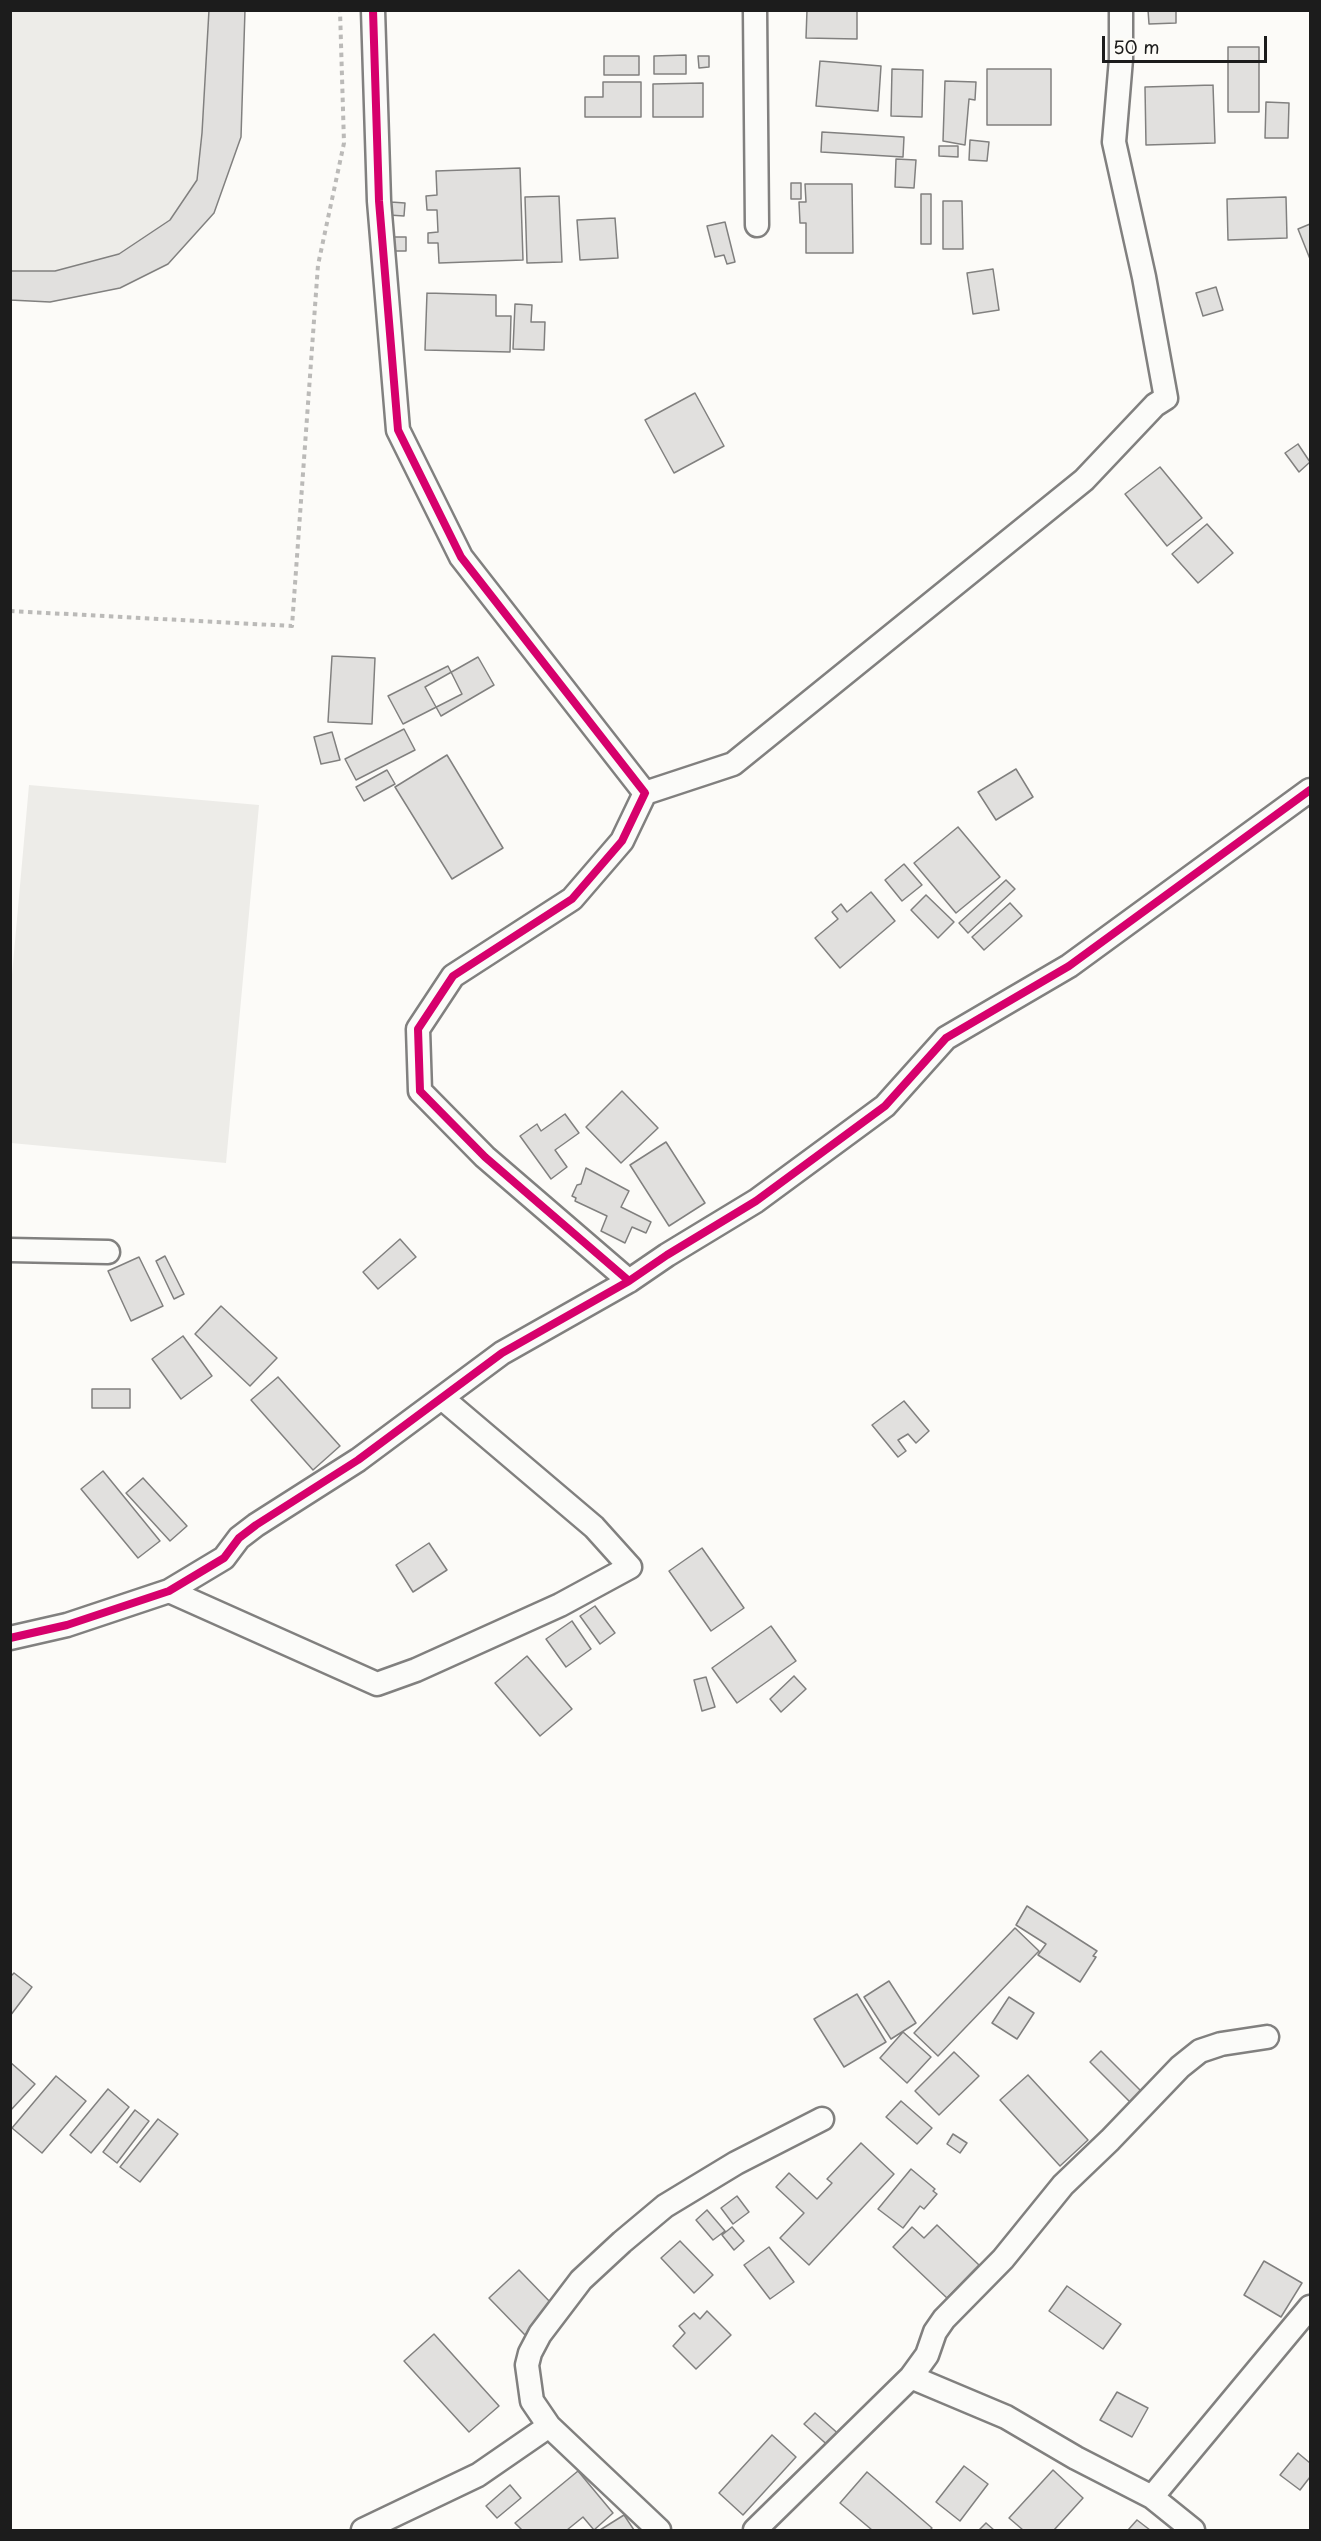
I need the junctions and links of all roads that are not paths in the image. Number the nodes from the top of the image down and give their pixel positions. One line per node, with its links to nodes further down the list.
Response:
1 (374, 10): 6 (street)
2 (755, 10): 4 (street)
3 (1120, 10): 6 (street)
4 (757, 225)
5 (1311, 790): 9 (street)
6 (645, 793): 9 (street)
7 (10, 1250): 8 (street)
8 (108, 1252)
9 (629, 1281): 10 (street)
10 (442, 1398): 11 (street); 11 (street)
11 (169, 1591): 12 (street)
12 (10, 1638)
13 (1266, 2037): 16 (street)
14 (822, 2119): 17 (street)
15 (1311, 2307): 18 (street)
16 (911, 2377): 18 (street); 21 (street)
17 (549, 2426): 19 (street); 20 (street)
18 (1152, 2497): 22 (street)
19 (363, 2530)
20 (659, 2530)
21 (755, 2530)
22 (1193, 2530)

